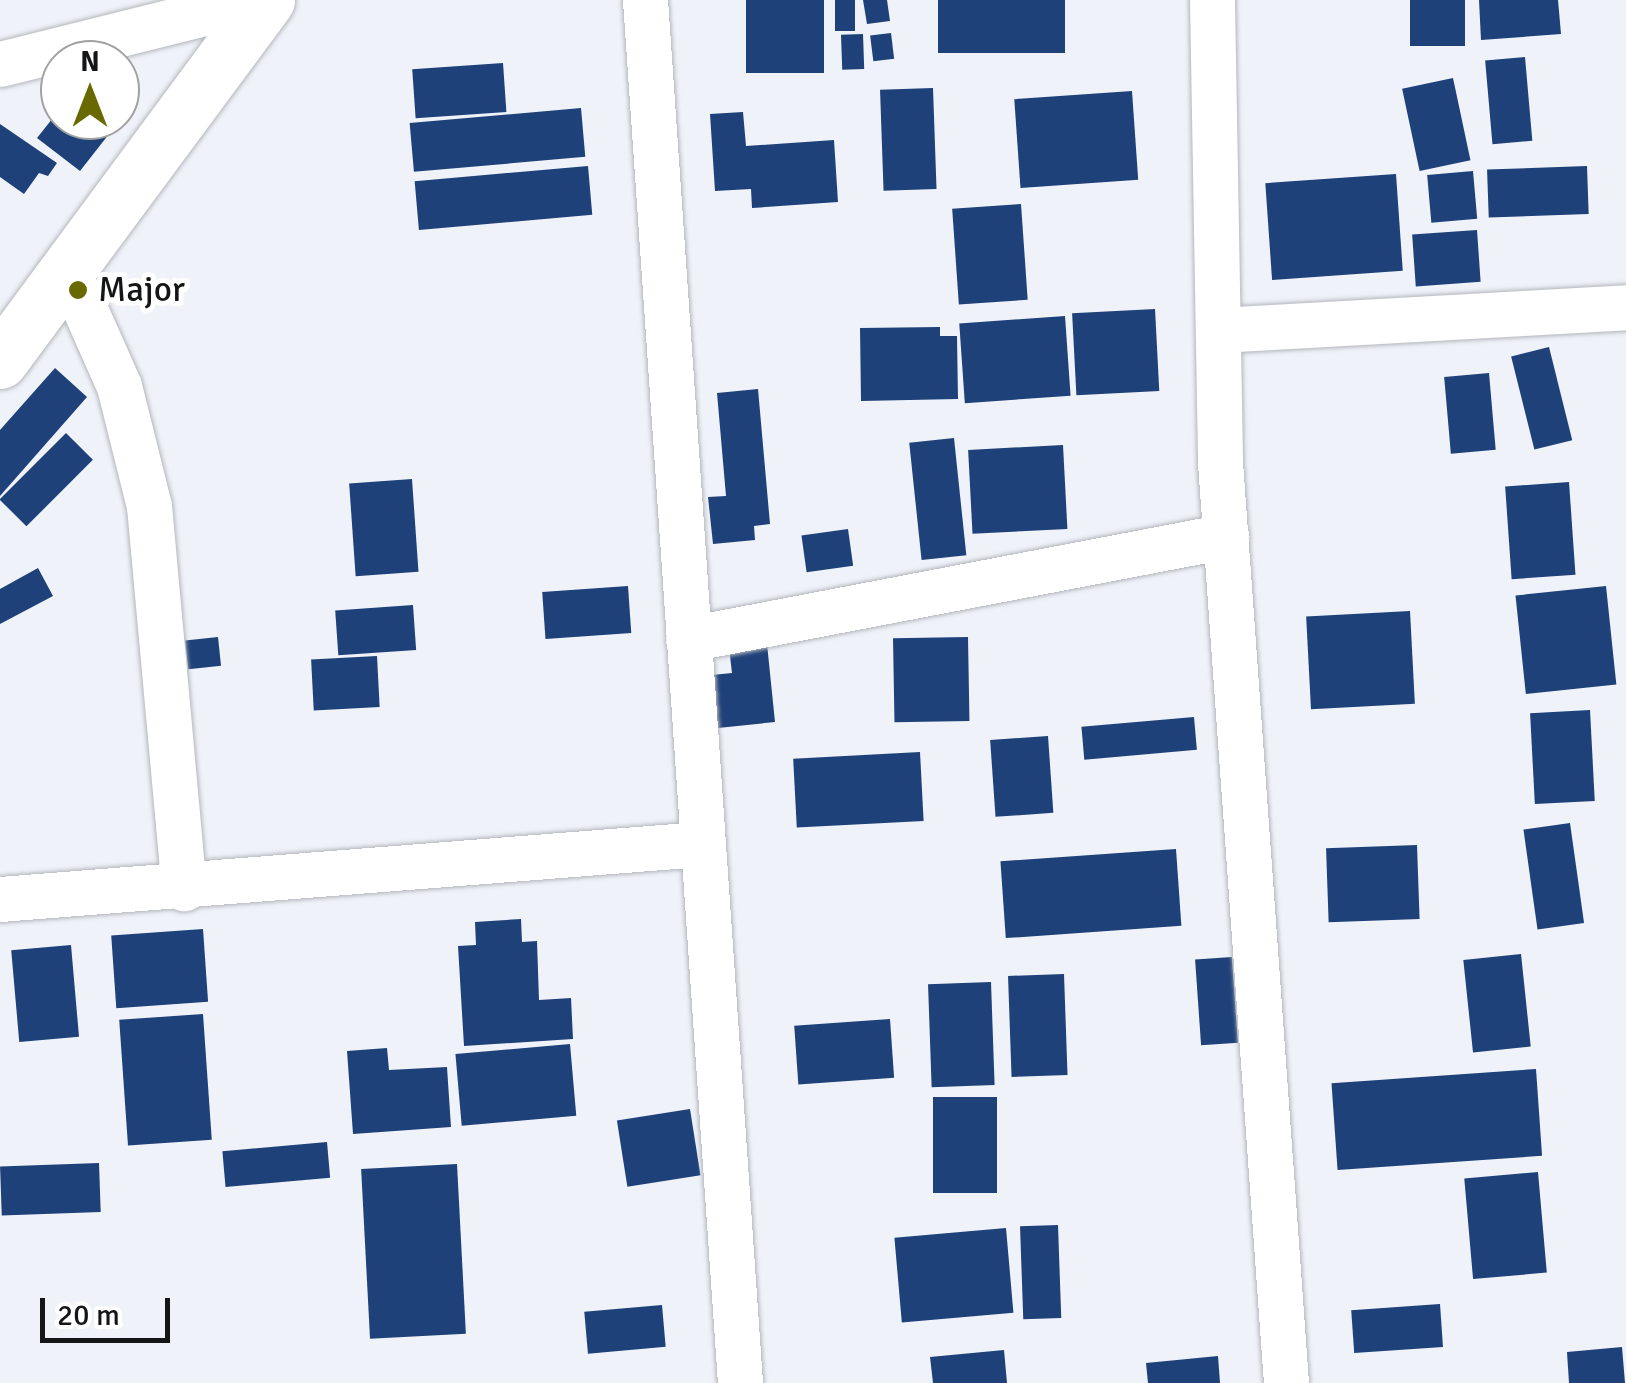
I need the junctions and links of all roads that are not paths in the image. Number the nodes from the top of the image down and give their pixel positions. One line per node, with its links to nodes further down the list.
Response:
1 (256, 0): 5 (street)
2 (268, 0): 7 (street)
3 (645, 0): 12 (street)
4 (1212, 0): 9 (street)
5 (180, 11): 6 (street)
6 (0, 64)
7 (68, 271): 10 (street); 14 (street)
8 (1626, 307): 9 (street)
9 (1218, 330): 11 (street)
10 (0, 361)
11 (1226, 536): 12 (street); 17 (street)
12 (688, 639): 13 (street)
13 (701, 844): 14 (street); 16 (street)
14 (184, 888): 15 (street)
15 (0, 899)
16 (740, 1383)
17 (1286, 1383)

